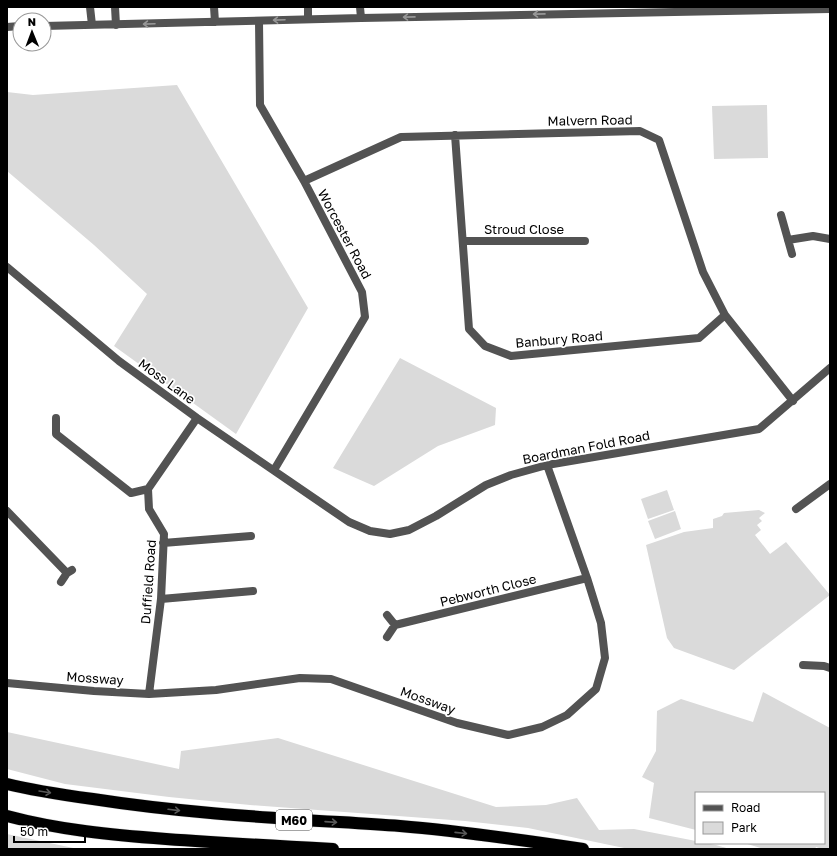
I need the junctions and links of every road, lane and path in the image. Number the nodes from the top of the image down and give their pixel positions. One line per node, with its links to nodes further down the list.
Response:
1 (90, 7): 12 (street)
2 (115, 7): 13 (street)
3 (214, 7): 11 (street)
4 (308, 7): 9 (street)
5 (360, 7): 8 (street)
6 (830, 9): 7 (street)
7 (608, 10): 8 (street, one-way to 8)
8 (361, 18): 9 (street)
9 (308, 19): 10 (street, one-way to 10)
10 (259, 21): 11 (street); 16 (street, Worcester Road)
11 (215, 22): 13 (street, one-way to 13)
12 (92, 25): 13 (street); 14 (street)
13 (116, 25)
14 (52, 26)
15 (456, 135): 16 (street, Malvern Road); 20 (street, Banbury Road); 24 (street, Malvern Road)
16 (304, 181): 30 (street, Worcester Road)
17 (781, 215): 19 (street)
18 (830, 239): 19 (street)
19 (788, 240): 22 (street)
20 (464, 241): 21 (street, Stroud Close); 24 (street, Banbury Road)
21 (585, 241)
22 (792, 254)
23 (7, 267): 28 (street, Moss Lane)
24 (725, 315): 26 (street, Malvern Road)
25 (830, 368): 26 (street, Boardman Fold Road)
26 (793, 401): 29 (street, Boardman Fold Road)
27 (56, 418): 32 (street)
28 (197, 418): 30 (street, Moss Lane); 32 (street)
29 (547, 465): 33 (street, Boardman Fold Road); 38 (street, Mossway)
30 (274, 470): 33 (street, Moss Lane)
31 (830, 484): 34 (street)
32 (148, 489): 37 (street, Duffield Road)
33 (321, 503)
34 (796, 509)
35 (7, 511): 39 (street)
36 (251, 536): 37 (street)
37 (163, 543): 41 (street, Duffield Road)
38 (587, 578): 43 (street, Pebworth Close); 48 (street, Mossway)
39 (61, 582)
40 (254, 590): 41 (street)
41 (161, 599): 48 (street, Duffield Road)
42 (387, 615): 43 (street)
43 (395, 625): 44 (street)
44 (387, 637)
45 (803, 665): 46 (street)
46 (830, 668)
47 (7, 683): 48 (street, Mossway)
48 (149, 694)
49 (7, 784): 52 (highway, M60, one-way to 52)
50 (7, 816): 51 (highway, M60)
51 (333, 849)
52 (583, 849)

